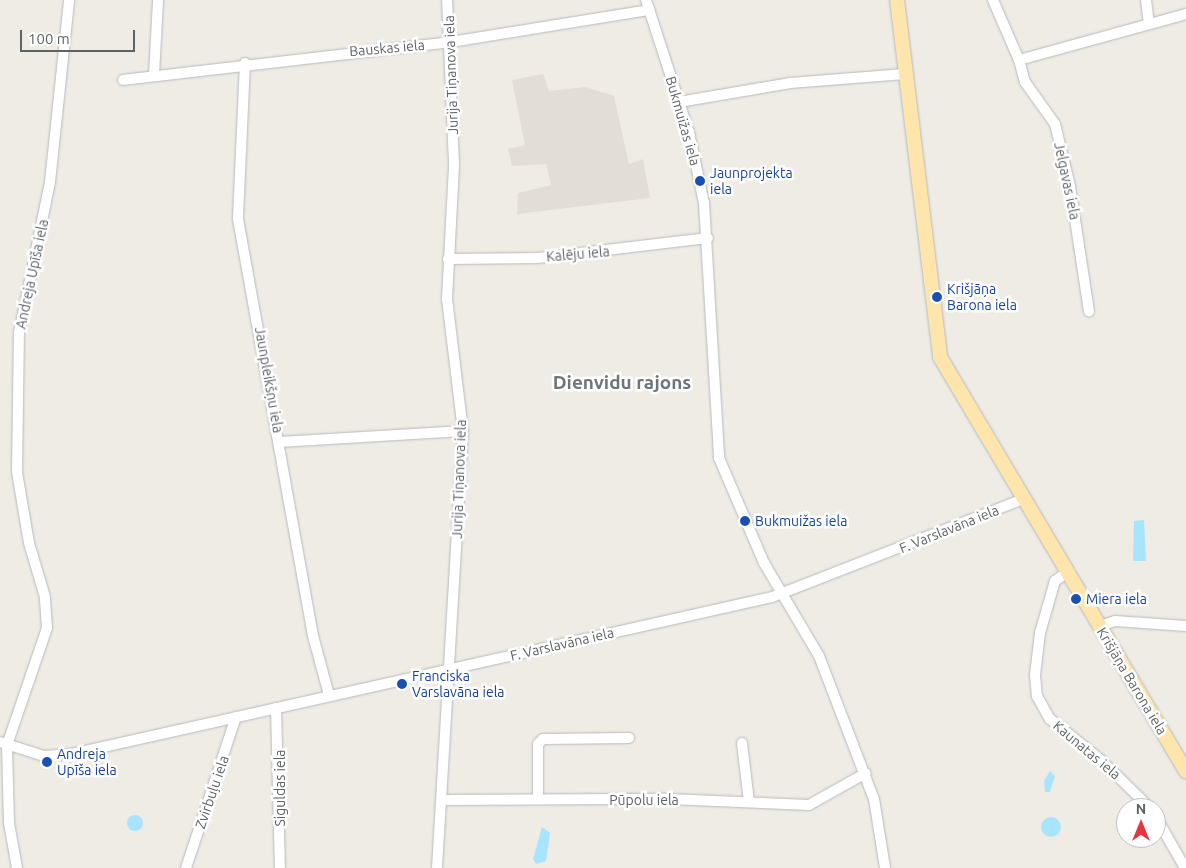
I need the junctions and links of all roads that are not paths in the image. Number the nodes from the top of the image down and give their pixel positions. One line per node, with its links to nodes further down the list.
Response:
1 (69, 0): 33 (street, Andreja Upīša iela)
2 (158, 0): 14 (street)
3 (448, 0): 10 (street, Jurija Tiņanova iela)
4 (897, 0): 13 (main road, Krišjāņa Barona iela)
5 (993, 0): 11 (street, Jelgavas iela)
6 (1146, 0): 9 (street)
7 (648, 5): 10 (street, Bauskas iela); 16 (street, Bukmuižas iela)
8 (1186, 14): 9 (street)
9 (1149, 24): 11 (street)
10 (452, 42): 12 (street, Bauskas iela); 18 (street, Jurija Tiņanova iela)
11 (1019, 60): 19 (street, Jelgavas iela)
12 (245, 63): 14 (street, Bauskas iela); 21 (street, Jaunpleikšņu iela)
13 (905, 74): 16 (street); 22 (main road, Krišjāņa Barona iela)
14 (154, 75): 15 (street, Bauskas iela)
15 (123, 80)
16 (679, 102): 17 (street, Bukmuižas iela)
17 (708, 238): 18 (street, Kalēju iela); 24 (street, Bukmuižas iela)
18 (448, 259): 20 (street, Jurija Tiņanova iela)
19 (1089, 312)
20 (463, 431): 21 (street); 27 (street, Jurija Tiņanova iela)
21 (280, 442): 28 (street, Jaunpleikšņu iela)
22 (1024, 499): 23 (main road, Krišjāņa Barona iela); 24 (street, F. Varslavāna iela)
23 (1066, 573): 25 (main road, Krišjāņa Barona iela); 36 (street, Kaunatas iela)
24 (782, 594): 27 (street, F. Varslavāna iela); 35 (street, Bukmuižas iela)
25 (1100, 626): 26 (street); 34 (main road, Krišjāņa Barona iela)
26 (1186, 626)
27 (448, 669): 28 (street, F. Varslavāna iela); 38 (street, Jurija Tiņanova iela)
28 (329, 695): 29 (street, F. Varslavāna iela)
29 (276, 708): 30 (street, F. Varslavāna iela); 43 (street, Siguldas iela)
30 (236, 717): 33 (street, F. Varslavāna iela); 42 (street, Zvirbuļu iela)
31 (629, 738): 37 (street)
32 (742, 743): 39 (street)
33 (4, 744): 41 (street, Andreja Upīša iela)
34 (1186, 772)
35 (866, 773): 39 (street, Pūpolu iela); 45 (street, Bukmuižas iela)
36 (1140, 798)
37 (538, 799): 38 (street, Pūpolu iela); 39 (street, Pūpolu iela)
38 (442, 800): 44 (street, Jurija Tiņanova iela)
39 (749, 802)
40 (1166, 835): 46 (street)
41 (16, 868)
42 (186, 868)
43 (280, 868)
44 (437, 868)
45 (884, 868)
46 (1185, 868)

